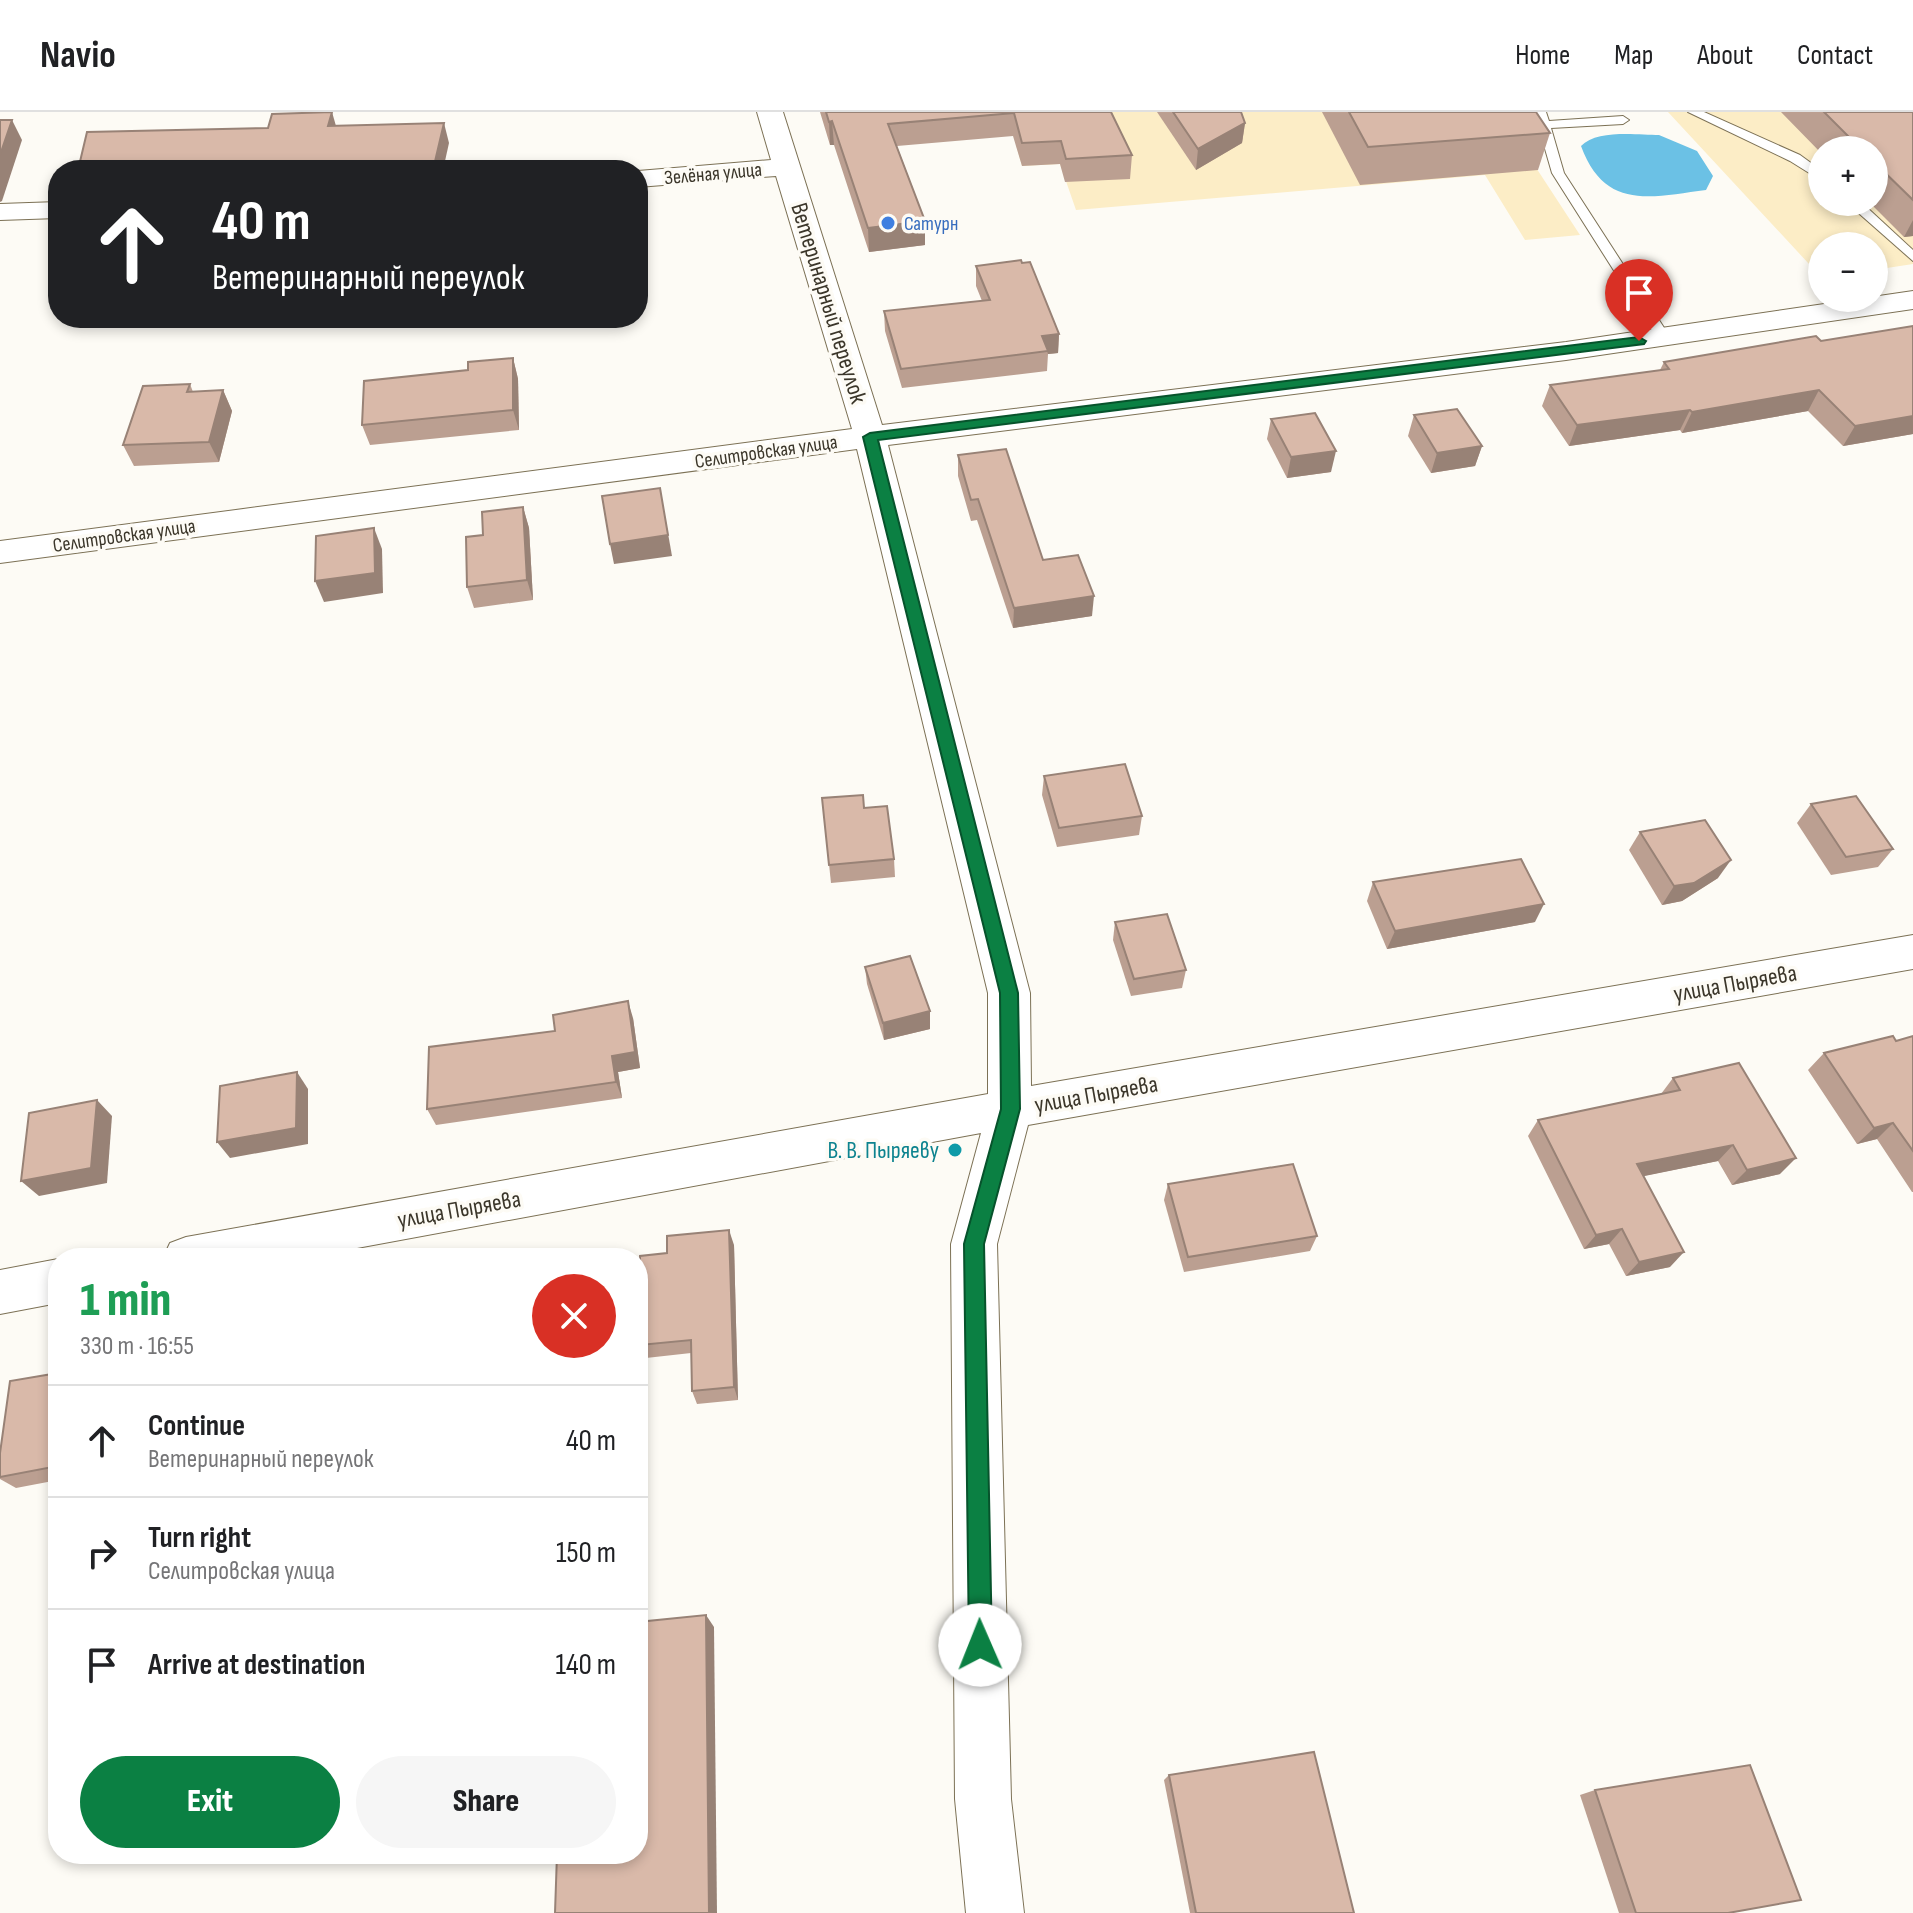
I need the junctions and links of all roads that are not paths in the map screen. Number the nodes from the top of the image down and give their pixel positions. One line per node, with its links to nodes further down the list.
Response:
1 (770, 112): 5 (street, Ветеринарный переулок)
2 (1694, 112): 6 (lane)
3 (1541, 118): 4 (lane); 13 (lane)
4 (1623, 120)
5 (787, 167): 7 (street, Зелёная улица); 14 (street, Ветеринарный переулок)
6 (1808, 167)
7 (648, 178)
8 (48, 210): 9 (street)
9 (0, 212)
10 (1868, 216): 11 (lane)
11 (1913, 257)
12 (1913, 300): 13 (street, Селитровская улица)
13 (1663, 337): 14 (street, Селитровская улица)
14 (870, 437): 15 (street, Селитровская улица); 17 (street, Ветеринарный переулок)
15 (0, 552)
16 (1913, 952): 17 (street, улица Пыряева)
17 (1010, 1109): 18 (street, улица Пыряева); 21 (street, Ветеринарный переулок)
18 (241, 1248)
19 (48, 1283): 20 (street)
20 (0, 1292)
21 (995, 1913)

